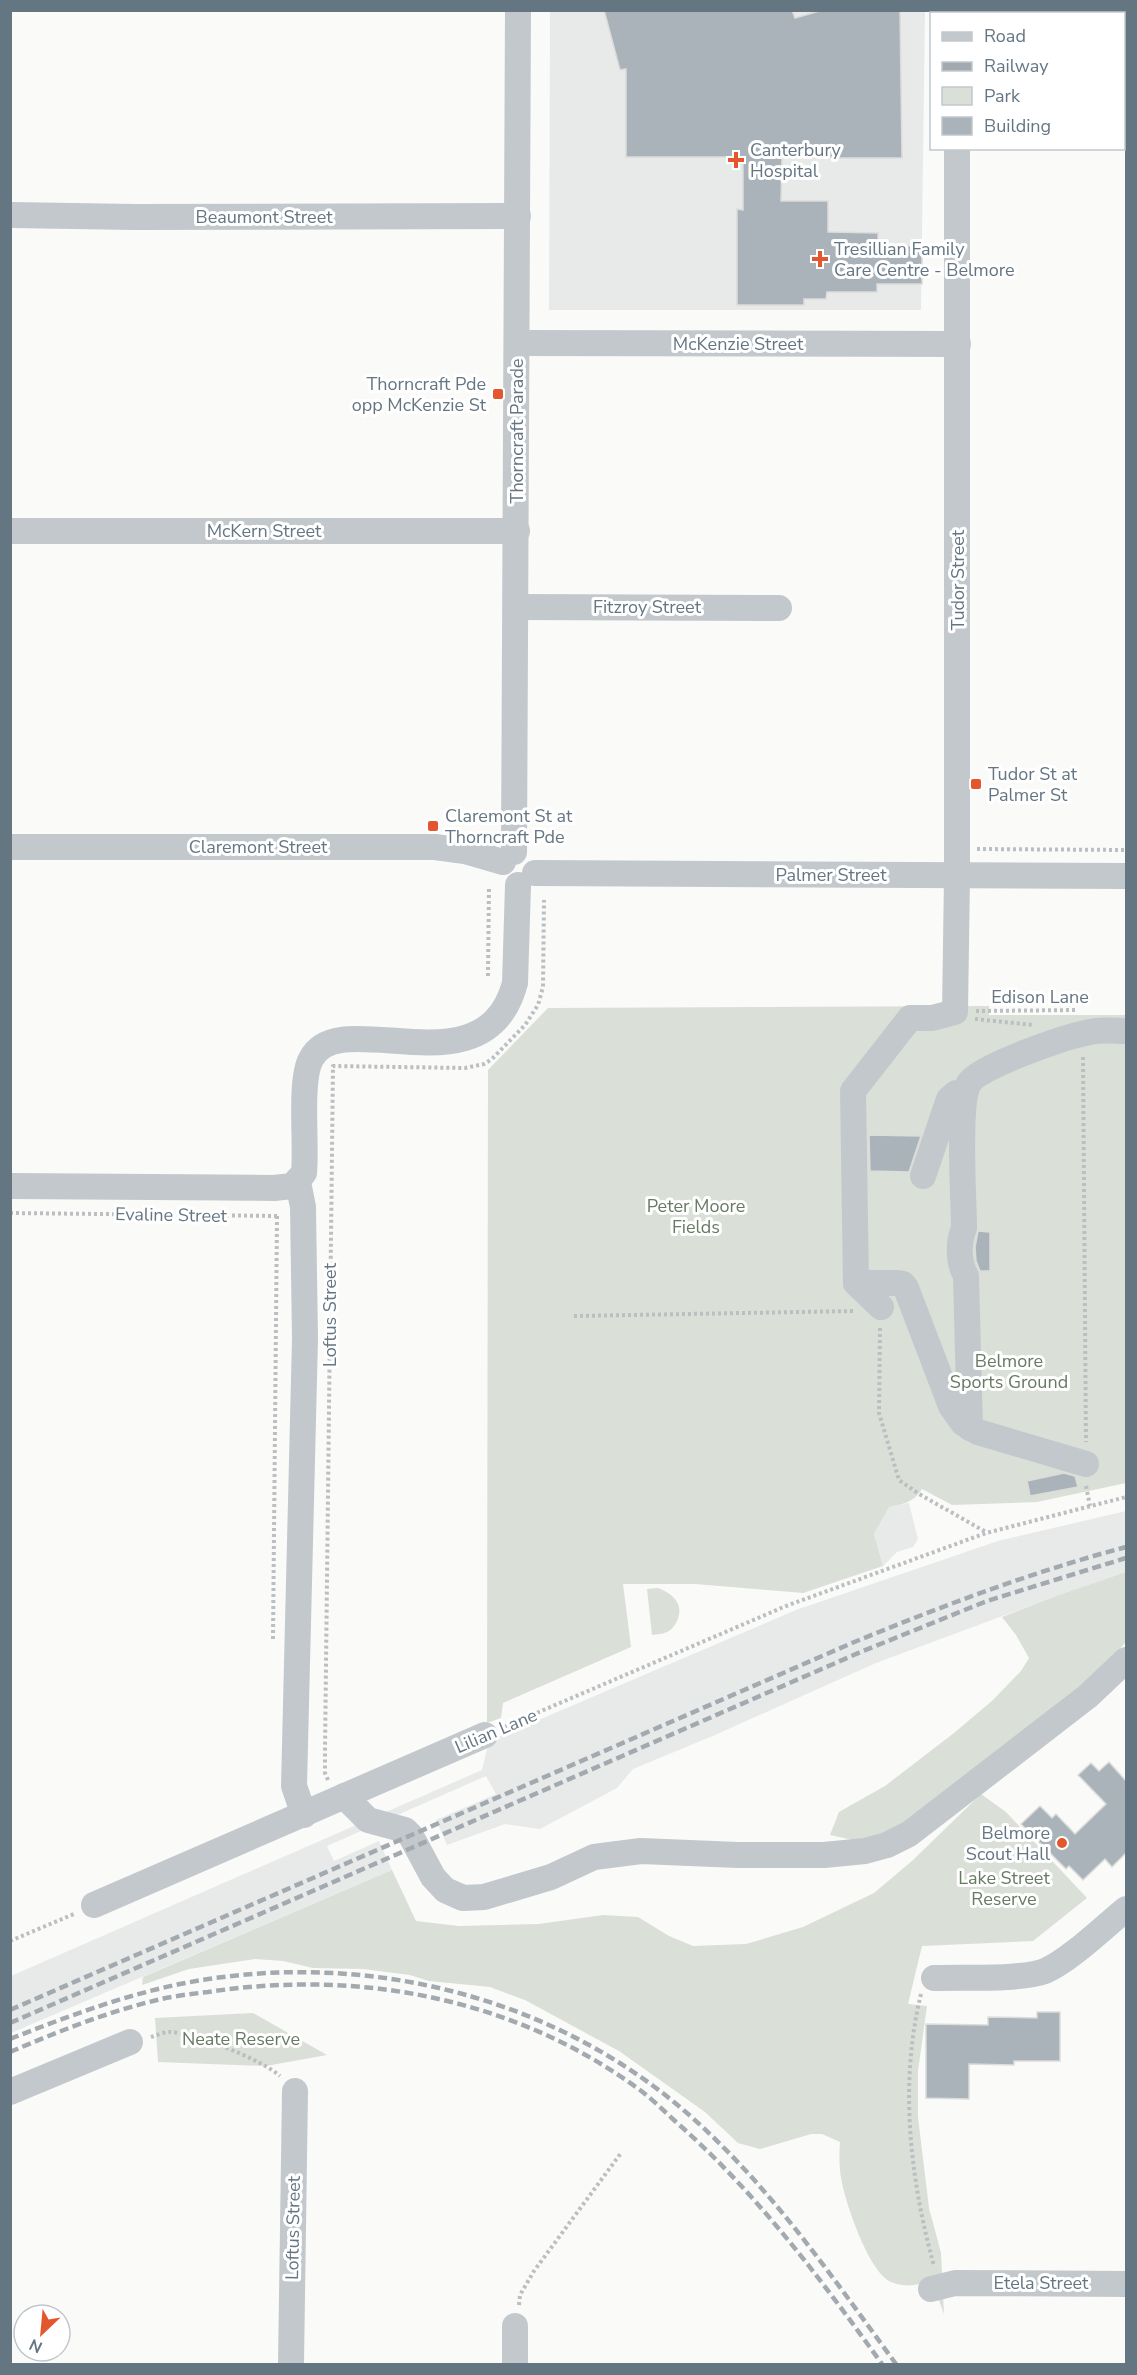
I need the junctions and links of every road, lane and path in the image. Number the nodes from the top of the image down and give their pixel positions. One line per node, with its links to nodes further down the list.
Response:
1 (518, 10): 4 (street, Thorncraft Parade)
2 (957, 150): 6 (street, Tudor Street)
3 (10, 215): 4 (street, Beaumont Street)
4 (518, 216): 5 (street, Thorncraft Parade)
5 (518, 343): 6 (street, McKenzie Street); 8 (street, Thorncraft Parade)
6 (958, 344): 15 (street, Tudor Street)
7 (10, 531): 8 (street, McKern Street)
8 (517, 531): 9 (street, Thorncraft Parade)
9 (516, 607): 10 (street, Fitzroy Street); 14 (street, Thorncraft Parade)
10 (779, 608)
11 (10, 847): 14 (street, Claremont Street)
12 (977, 849): 13 (path)
13 (1126, 850)
14 (509, 857): 17 (street)
15 (957, 876): 16 (street, Palmer Street); 17 (street, Palmer Street); 21 (street, Tudor Street)
16 (1126, 876)
17 (526, 879): 27 (street, Loftus Street)
18 (489, 886): 20 (path)
19 (544, 900): 32 (path, Loftus Street)
20 (488, 976)
21 (955, 1012): 22 (path, Edison Lane); 23 (path); 33 (street)
22 (1081, 1022): 24 (street); 25 (street); 37 (path)
23 (1034, 1025)
24 (1126, 1031)
25 (965, 1093): 26 (street); 36 (street)
26 (923, 1176)
27 (298, 1182): 28 (street, Evaline Street); 31 (street, Loftus Street)
28 (10, 1186)
29 (10, 1213): 30 (path, Evaline Street)
30 (277, 1216): 31 (path, Evaline Street); 42 (path)
31 (304, 1216): 32 (path, Evaline Street); 46 (street, Loftus Street)
32 (331, 1217): 45 (path, Loftus Street)
33 (855, 1283): 34 (street); 35 (path); 36 (street)
34 (881, 1307): 41 (path)
35 (574, 1316)
36 (970, 1428): 37 (street)
37 (1086, 1464)
38 (1086, 1492): 40 (path)
39 (1126, 1497): 40 (path, Lilian Lane)
40 (1090, 1506): 41 (path, Lilian Lane)
41 (986, 1533): 44 (path, Lilian Lane)
42 (273, 1647)
43 (1126, 1660): 45 (street)
44 (485, 1735): 45 (street, Lilian Lane)
45 (345, 1796): 46 (street, Lilian Lane)
46 (304, 1815): 47 (street, Lilian Lane)
47 (94, 1905): 49 (path)
48 (1126, 1909): 50 (street)
49 (10, 1941)
50 (934, 1978): 56 (path)
51 (130, 2042): 52 (path); 53 (street)
52 (295, 2091): 58 (street, Loftus Street)
53 (10, 2092)
54 (621, 2153): 57 (path)
55 (1126, 2284): 56 (street, Etela Street)
56 (943, 2286)
57 (515, 2326): 59 (street)
58 (291, 2364)
59 (515, 2364)

